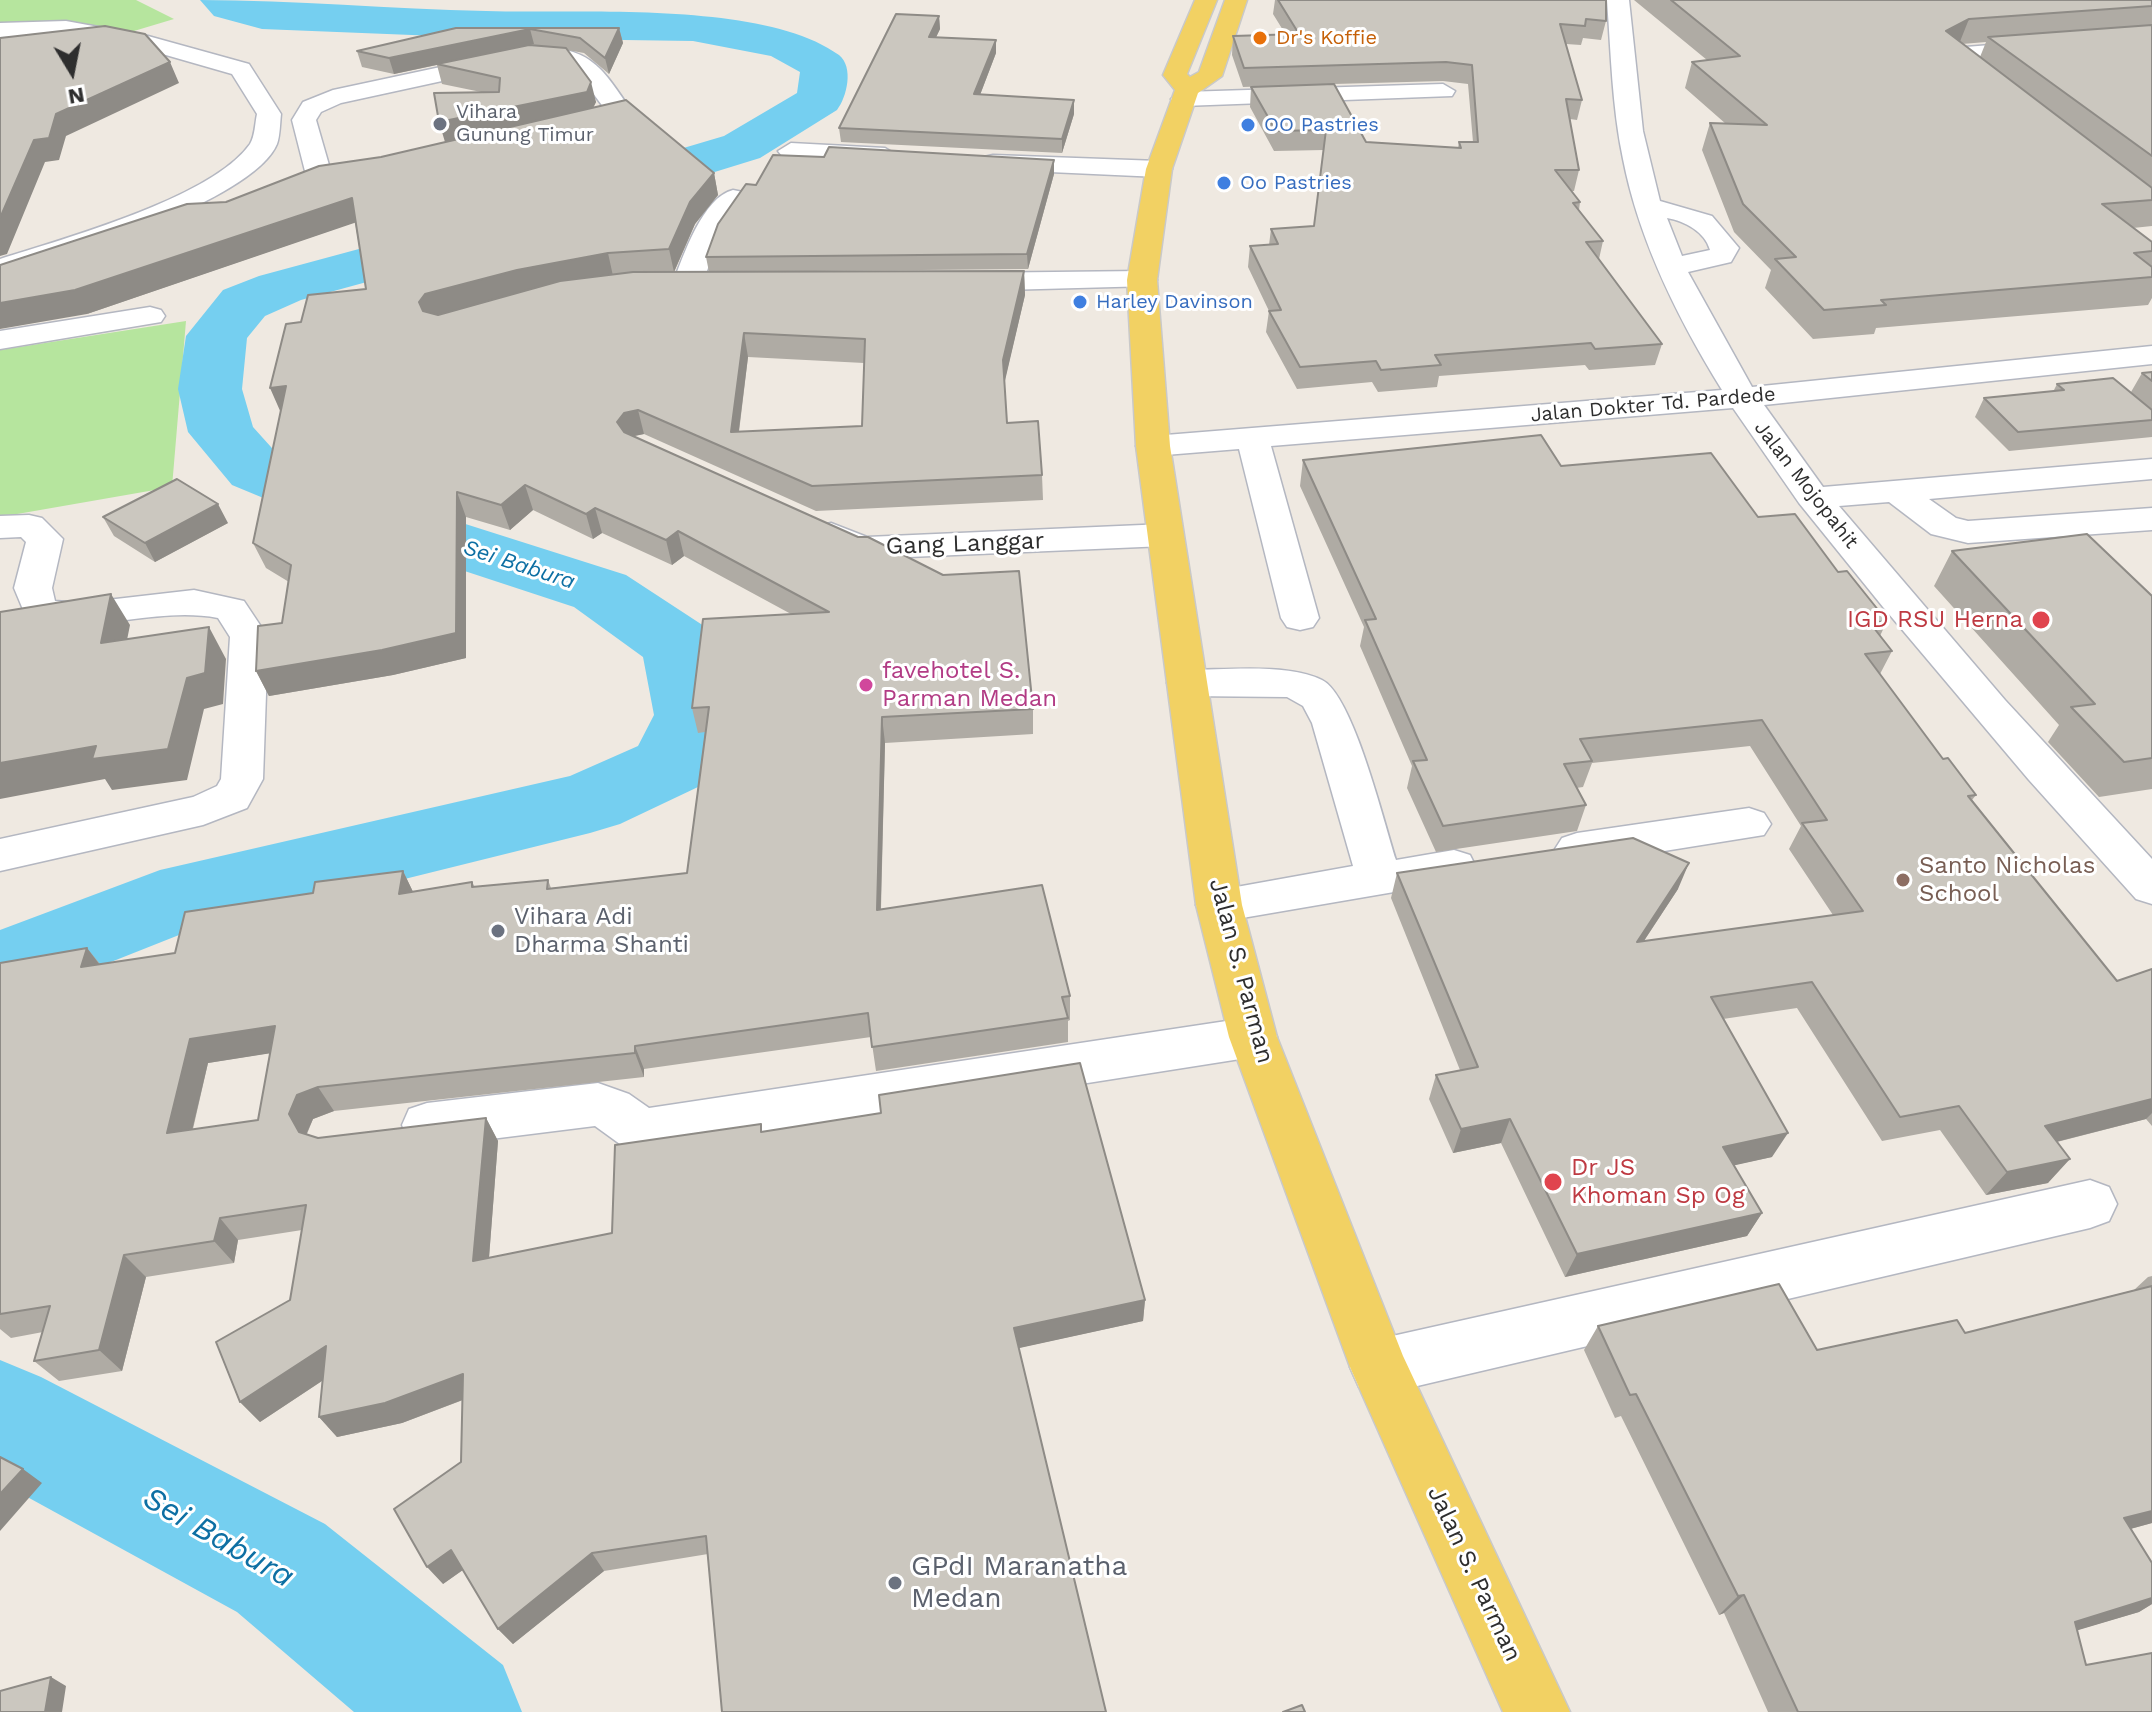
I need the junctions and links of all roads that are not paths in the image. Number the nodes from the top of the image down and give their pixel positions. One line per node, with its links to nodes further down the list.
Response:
1 (1206, 0): 11 (main road, Jalan S. Parman)
2 (1236, 0): 11 (main road, Jalan S. Parman)
3 (1618, 0): 23 (street, Jalan Mojopahit)
4 (2152, 21): 5 (street)
5 (2014, 27)
6 (0, 30): 22 (street)
7 (2152, 39): 8 (street)
8 (1970, 73): 9 (street); 12 (street)
9 (1938, 87)
10 (1443, 91): 11 (street)
11 (1185, 94): 17 (main road, Jalan S. Parman)
12 (2005, 101)
13 (557, 131): 19 (street)
14 (791, 151): 15 (street)
15 (916, 158)
16 (963, 161): 17 (street)
17 (1159, 169): 27 (main road, Jalan S. Parman)
18 (347, 174): 19 (street)
19 (320, 179): 20 (street)
20 (293, 189)
21 (733, 198): 28 (street)
22 (189, 201): 24 (street); 26 (street)
23 (1649, 208): 25 (street, Jalan Mojopahit); 25 (street)
24 (216, 217)
25 (1672, 267): 33 (street, Jalan Mojopahit)
26 (0, 268)
27 (1142, 280): 29 (street); 35 (main road, Jalan S. Parman)
28 (720, 282)
29 (930, 282)
30 (150, 316): 31 (street)
31 (0, 340)
32 (2152, 355): 33 (street, Jalan Dokter Td. Pardede)
33 (1739, 398): 34 (street, Jalan Dokter Td. Pardede); 38 (street, Jalan Mojopahit)
34 (1253, 440): 35 (street, Jalan Dokter Td. Pardede); 43 (street)
35 (1153, 446): 42 (main road, Jalan S. Parman)
36 (2152, 469): 37 (street)
37 (1893, 489): 38 (street); 39 (street)
38 (1815, 498): 50 (street, Jalan Mojopahit)
39 (2152, 519)
40 (807, 523): 42 (street, Gang Langgar)
41 (0, 527): 46 (street)
42 (1165, 535): 44 (main road, Jalan S. Parman)
43 (1300, 618)
44 (1187, 683): 49 (street); 51 (main road, Jalan S. Parman)
45 (1749, 824): 47 (street)
46 (0, 855)
47 (1533, 856)
48 (1487, 862): 49 (street)
49 (1379, 878): 51 (street)
50 (2152, 887)
51 (1219, 905): 52 (main road, Jalan S. Parman)
52 (1253, 1037): 53 (street); 55 (main road, Jalan S. Parman)
53 (379, 1131)
54 (2090, 1204): 55 (street)
55 (1379, 1367): 56 (main road, Jalan S. Parman)
56 (1537, 1712)

